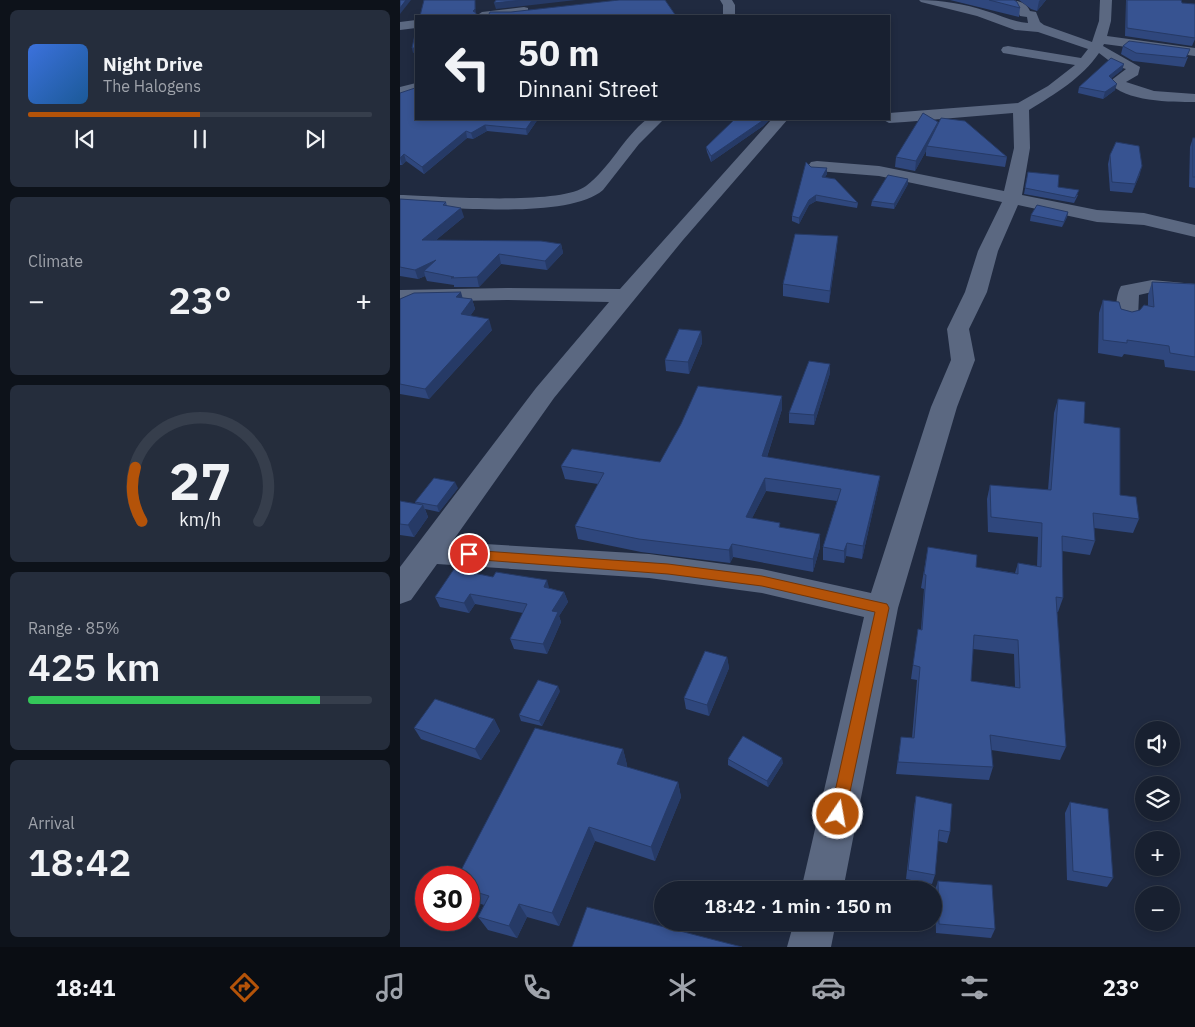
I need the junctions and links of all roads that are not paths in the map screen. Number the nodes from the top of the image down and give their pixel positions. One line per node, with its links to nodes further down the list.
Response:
1 (726, 0): 7 (street)
2 (925, 0): 10 (street)
3 (1008, 0): 10 (street)
4 (1106, 0): 13 (street)
5 (538, 10): 6 (street)
6 (491, 15)
7 (729, 15)
8 (415, 24): 9 (street)
9 (400, 26)
10 (1040, 28): 13 (street)
11 (1008, 50): 13 (street)
12 (1195, 52): 13 (street)
13 (1089, 56): 14 (street); 14 (street); 18 (street)
14 (1121, 63): 17 (street)
15 (415, 87): 16 (street)
16 (400, 92)
17 (1195, 98)
18 (1021, 108): 19 (street); 23 (street)
19 (890, 118)
20 (655, 120): 24 (street)
21 (779, 120): 28 (street)
22 (816, 166): 23 (street)
23 (1012, 199): 25 (street); 32 (street)
24 (400, 200)
25 (1195, 231)
26 (1195, 290): 29 (street)
27 (400, 296): 28 (street)
28 (627, 296): 30 (street)
29 (1127, 317)
30 (430, 552): 31 (street); 32 (street)
31 (400, 591)
32 (882, 608): 33 (street)
33 (824, 881)
34 (812, 931): 35 (street)
35 (809, 947)

